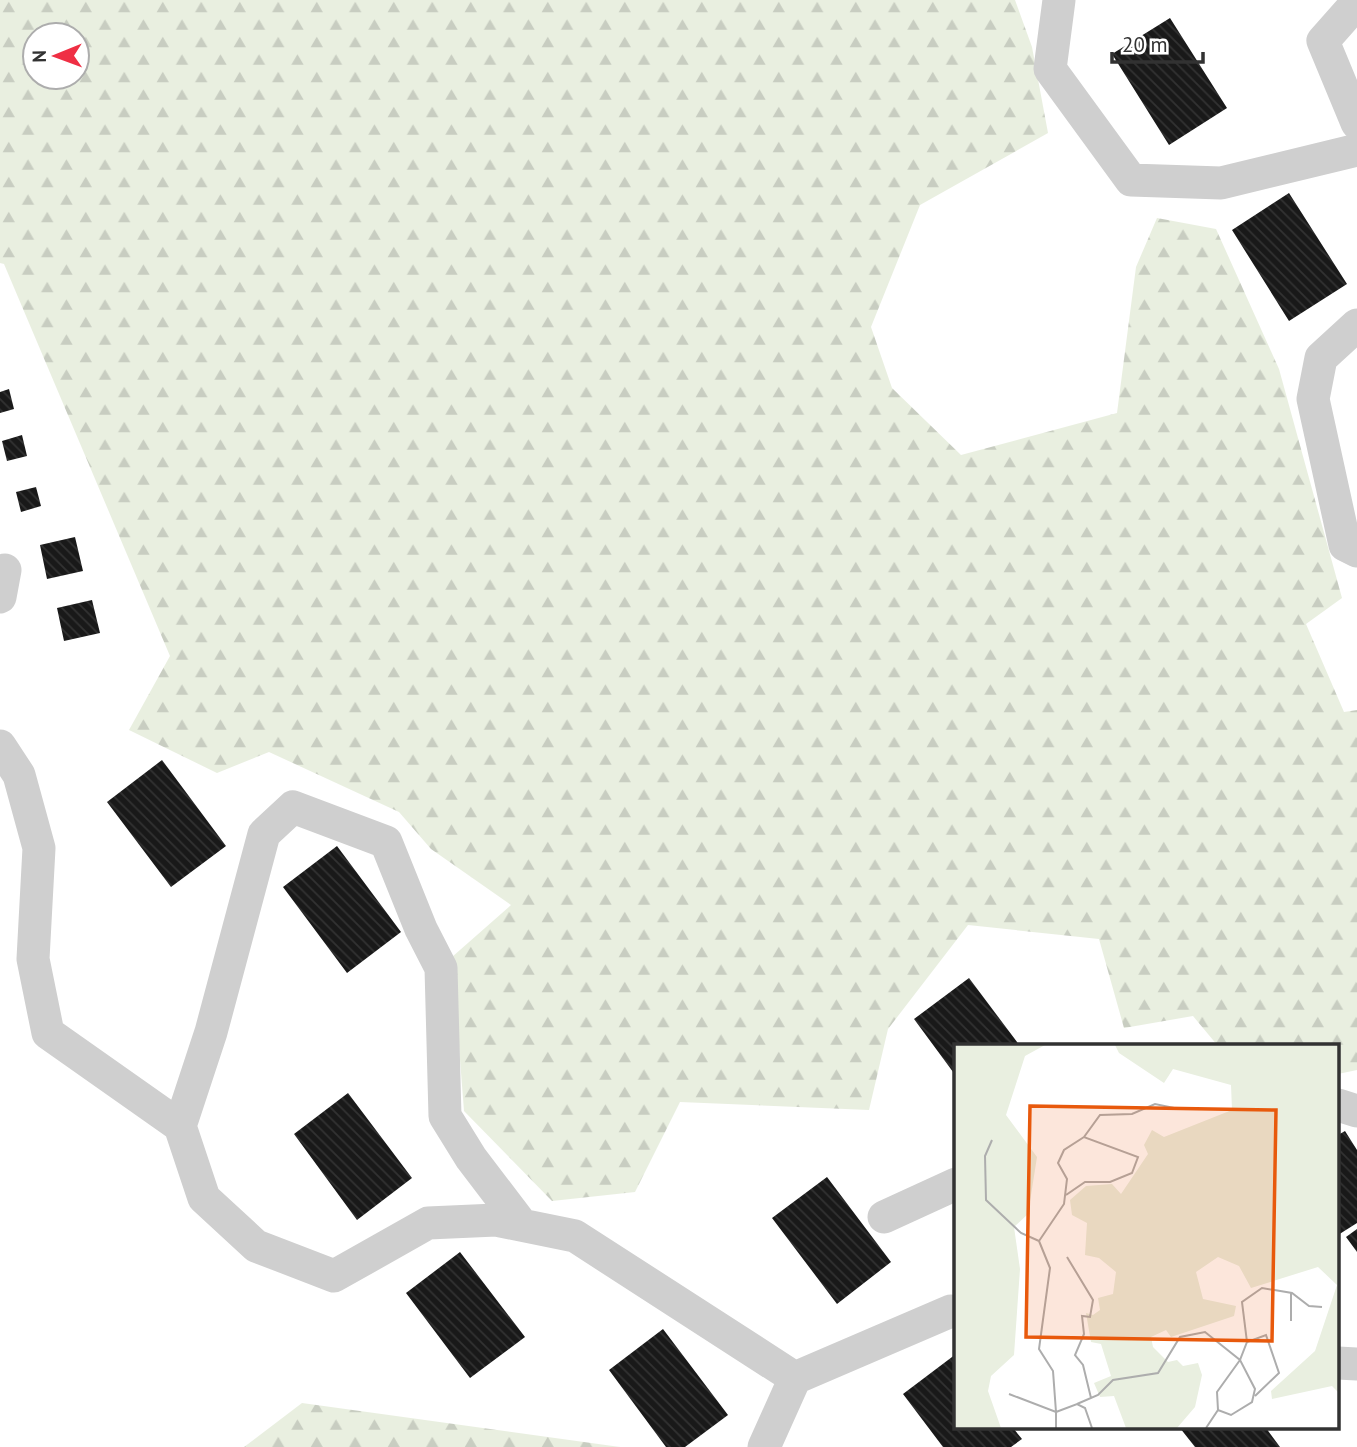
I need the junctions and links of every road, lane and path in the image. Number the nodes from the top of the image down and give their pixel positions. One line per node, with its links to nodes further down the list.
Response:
1 (1059, 0): 4 (lane)
2 (1357, 6): 3 (lane)
3 (1357, 123)
4 (1357, 150)
5 (1357, 325): 6 (lane)
6 (1357, 551)
7 (0, 746): 10 (lane)
8 (1340, 1106): 9 (lane)
9 (1357, 1111)
10 (180, 1126): 13 (lane); 13 (lane)
11 (954, 1185): 12 (lane)
12 (884, 1217)
13 (522, 1225): 15 (lane)
14 (954, 1312): 15 (lane)
15 (795, 1378): 16 (lane)
16 (764, 1447)

